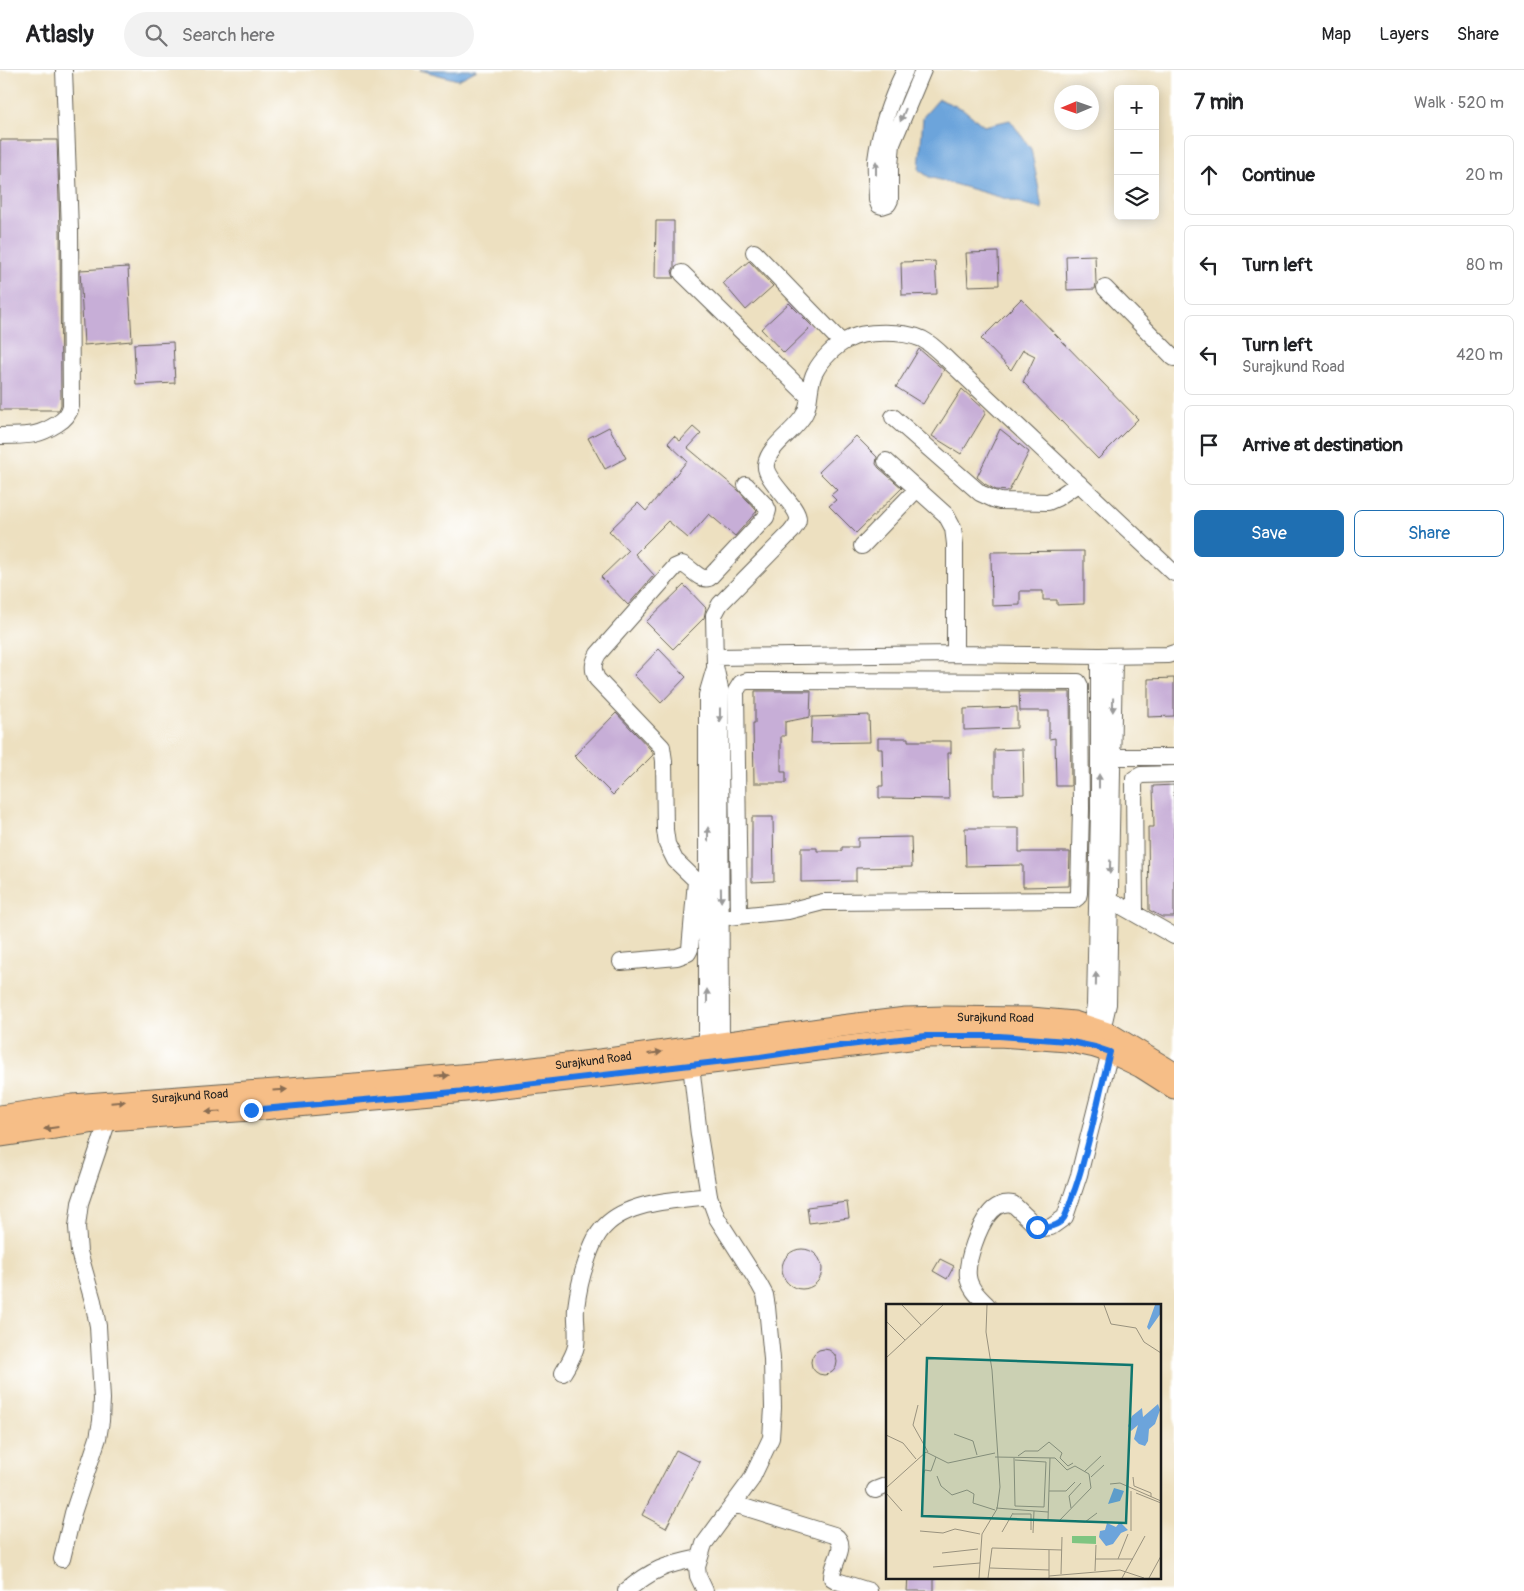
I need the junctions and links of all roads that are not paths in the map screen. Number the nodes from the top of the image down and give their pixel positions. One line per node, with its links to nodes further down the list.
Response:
1 (64, 70): 11 (street)
2 (905, 70): 3 (street, one-way to 2)
3 (923, 70)
4 (754, 252): 7 (street)
5 (682, 273): 9 (street)
6 (1105, 288): 8 (street)
7 (842, 343): 9 (street); 13 (street)
8 (1174, 358)
9 (809, 397): 21 (street)
10 (893, 417): 13 (street)
11 (0, 436)
12 (886, 461): 15 (street)
13 (1079, 483): 17 (street)
14 (746, 485): 29 (street)
15 (917, 489): 16 (street); 19 (street)
16 (862, 546)
17 (1174, 573)
18 (1174, 652): 20 (street)
19 (955, 654): 20 (street); 21 (street)
20 (1106, 656): 22 (street)
21 (715, 661): 29 (street, one-way to 21); 33 (street, one-way to 33)
22 (1106, 757): 23 (street); 25 (street); 28 (street, one-way to 22)
23 (1174, 757)
24 (1174, 774): 26 (street)
25 (1112, 791): 26 (street); 30 (street, one-way to 30)
26 (1134, 791): 31 (street)
27 (1081, 808): 28 (street); 32 (street); 32 (street)
28 (1099, 811): 30 (street)
29 (702, 887): 33 (street); 35 (street)
30 (1103, 896): 31 (street); 36 (street)
31 (1135, 913): 34 (street)
32 (739, 915): 33 (street)
33 (715, 919): 37 (street)
34 (1174, 936)
35 (621, 962)
36 (1097, 1040): 37 (main road, Surajkund Road); 38 (main road, Surajkund Road); 39 (main road, Surajkund Road); 44 (street)
37 (709, 1056): 40 (main road, Surajkund Road, one-way to 37); 41 (main road, Surajkund Road, one-way to 41); 43 (street)
38 (1174, 1073)
39 (1174, 1088)
40 (0, 1116)
41 (108, 1120): 42 (main road, Surajkund Road, one-way to 42); 48 (street)
42 (0, 1136)
43 (709, 1196): 45 (street); 46 (street)
44 (986, 1304)
45 (562, 1373)
46 (734, 1504): 47 (street); 51 (street)
47 (699, 1558): 49 (street); 50 (street)
48 (62, 1560)
49 (626, 1591)
50 (705, 1591)
51 (869, 1591)

